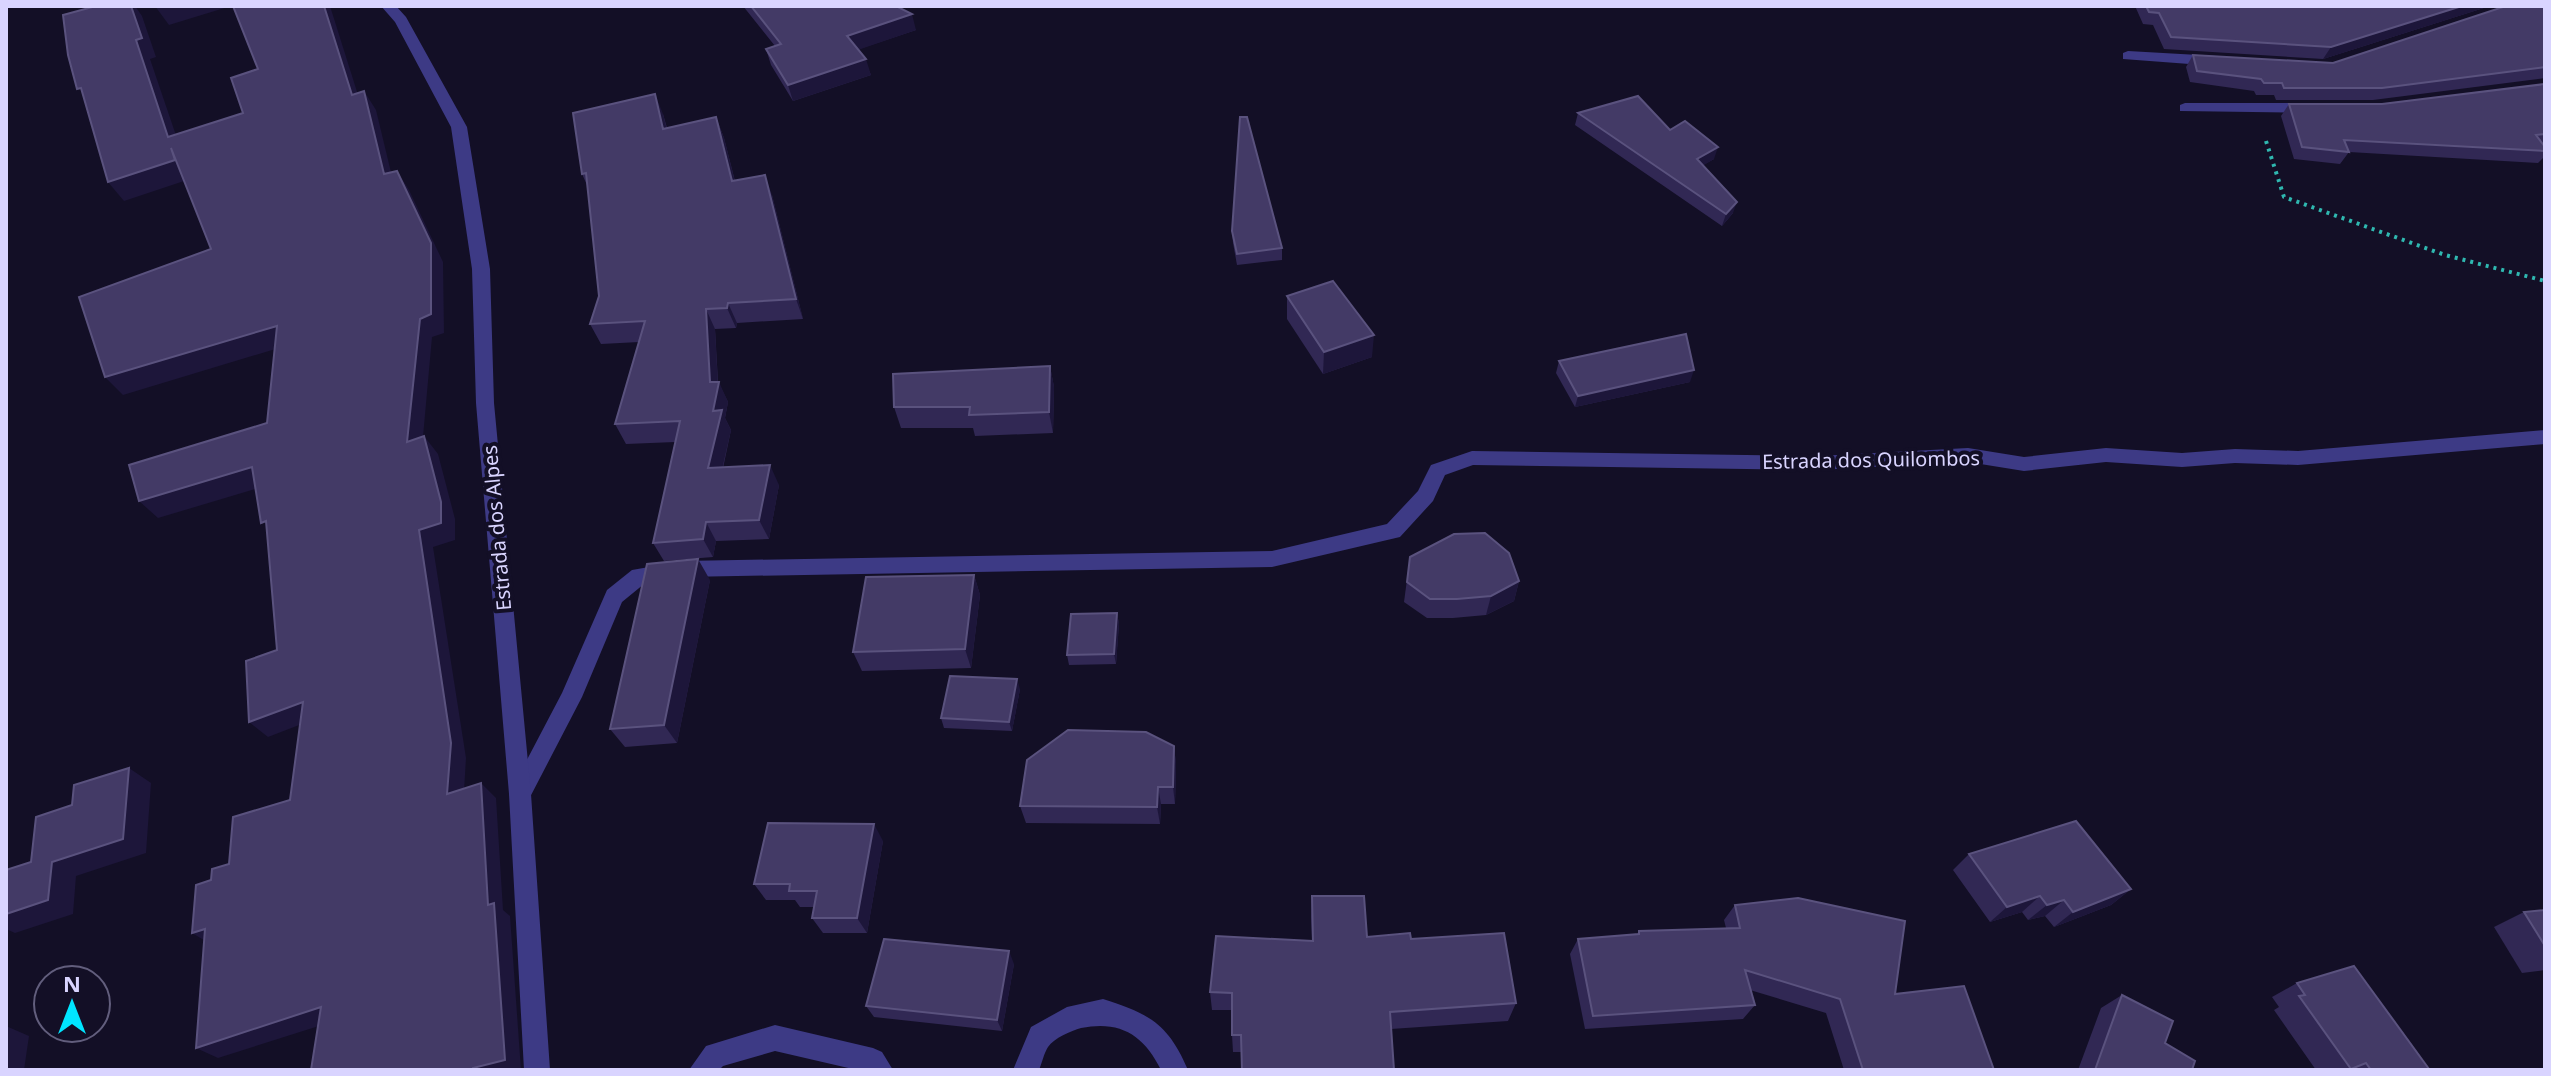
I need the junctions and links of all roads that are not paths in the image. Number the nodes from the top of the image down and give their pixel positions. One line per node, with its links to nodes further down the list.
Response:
1 (388, 6): 7 (street, Estrada dos Alpes)
2 (2128, 56): 3 (street)
3 (2234, 62)
4 (2185, 108): 5 (street)
5 (2326, 108)
6 (2545, 437): 7 (street, Estrada dos Quilombos)
7 (520, 794): 8 (street, Estrada dos Alpes)
8 (537, 1070)
9 (702, 1070): 10 (street)
10 (880, 1070)
11 (1026, 1070): 12 (street)
12 (1175, 1070)

